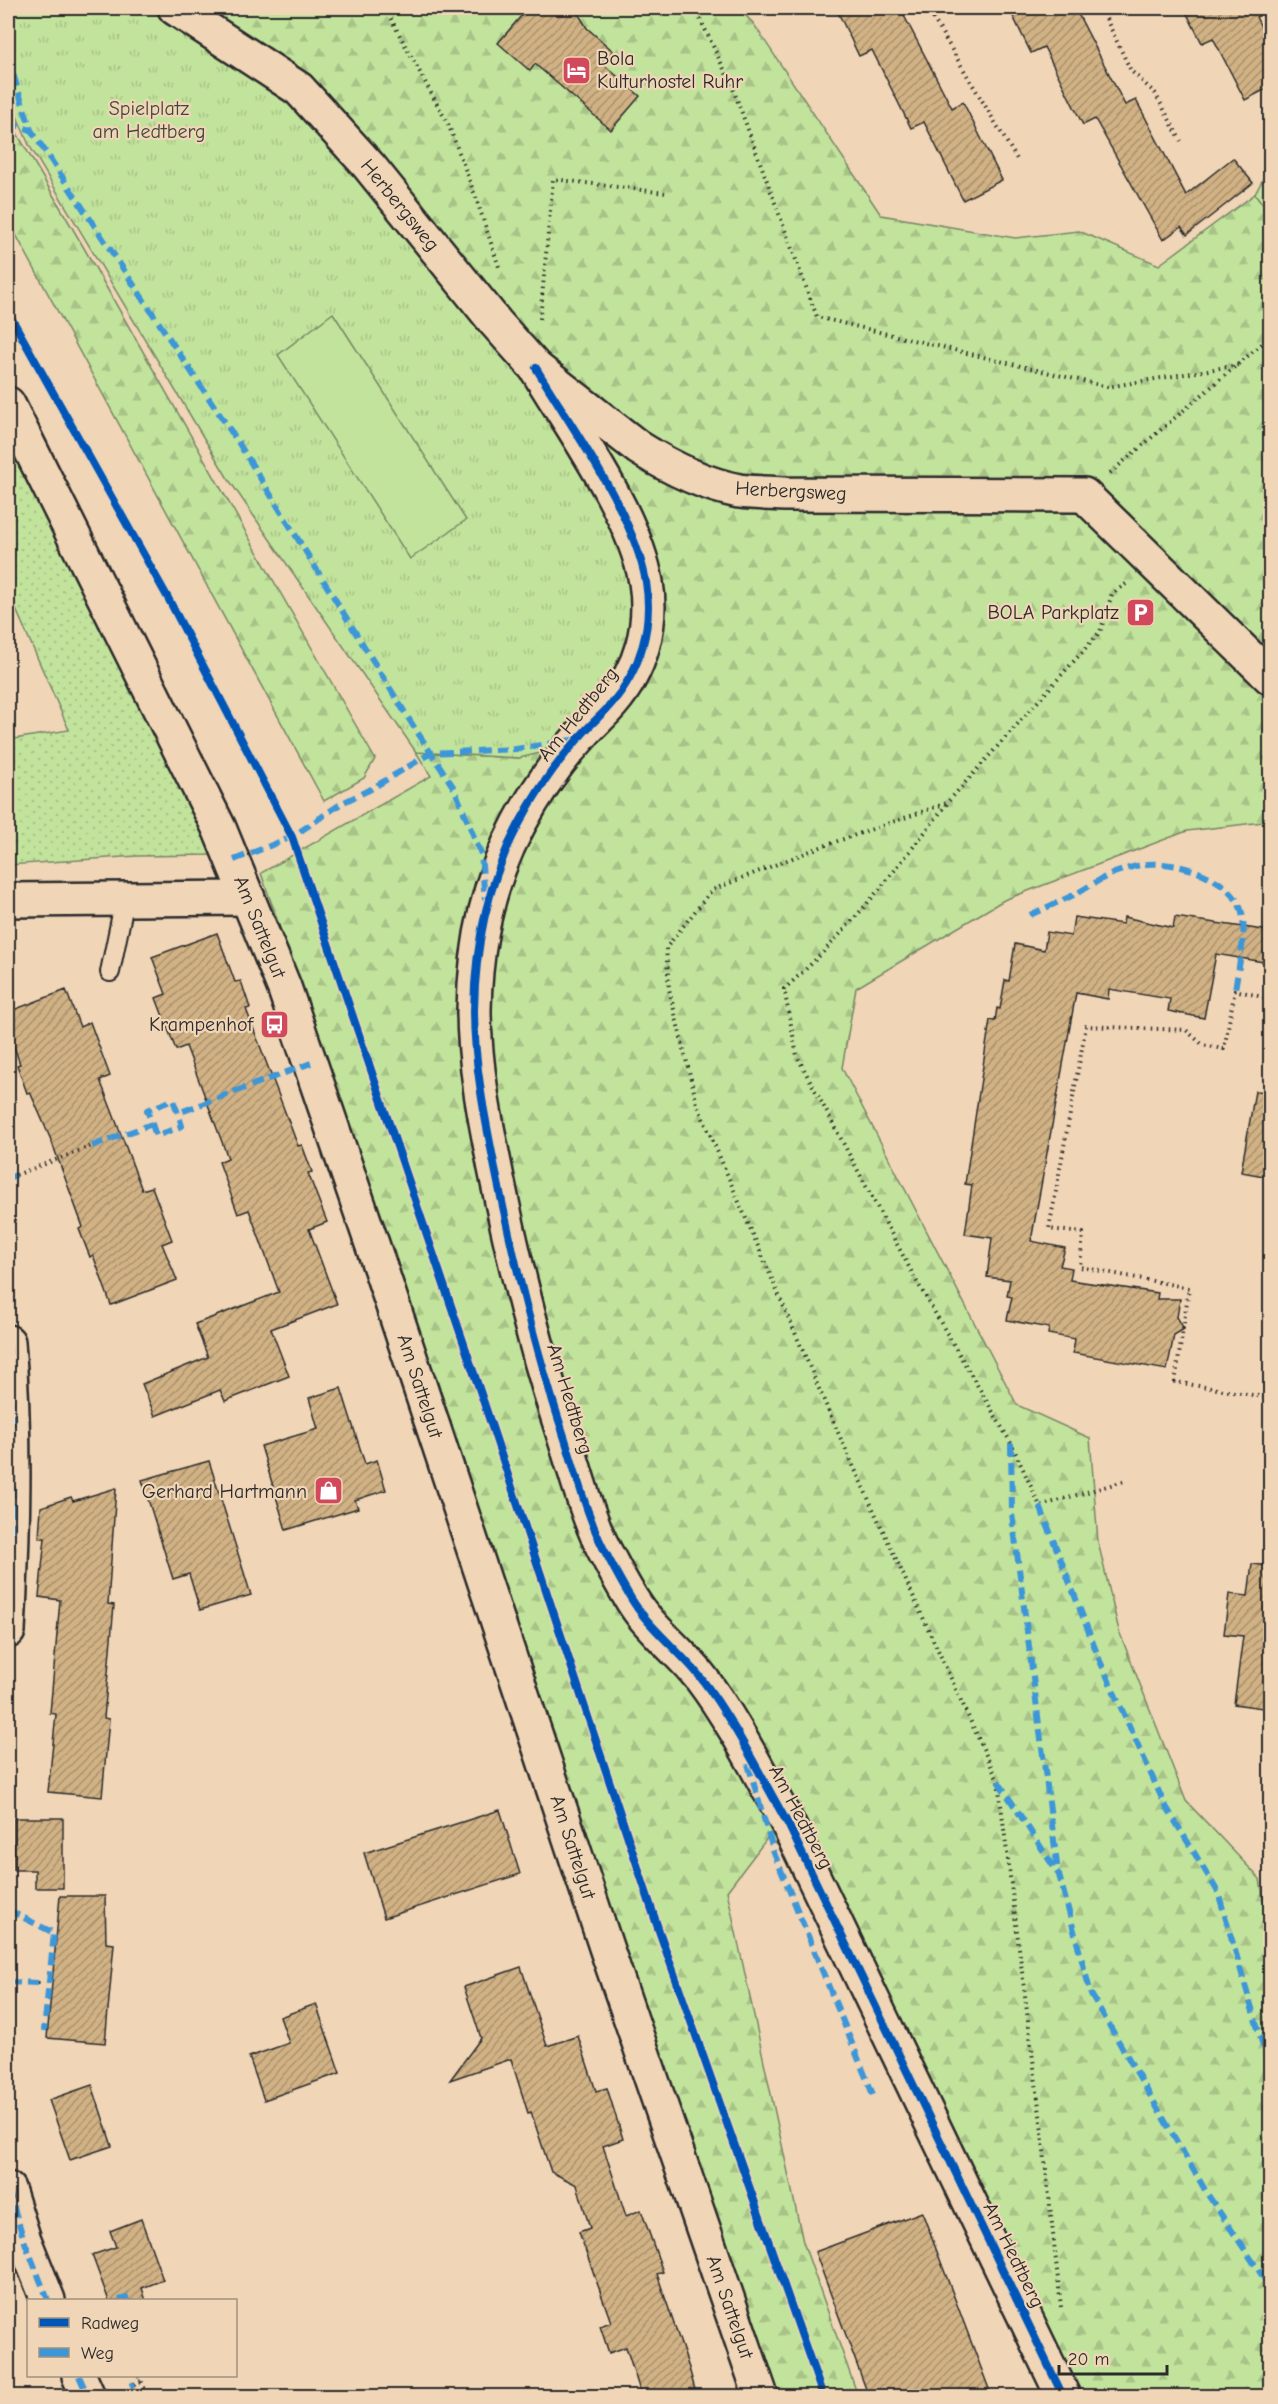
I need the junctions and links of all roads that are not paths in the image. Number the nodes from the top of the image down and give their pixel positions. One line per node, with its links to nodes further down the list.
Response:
1 (175, 8): 2 (street, Herbergsweg)
2 (536, 368): 4 (street, Herbergsweg); 16 (street, Am Hedtberg)
3 (8, 404): 5 (street, Am Sattelgut)
4 (1270, 677)
5 (248, 898): 6 (street); 15 (street, Am Sattelgut)
6 (125, 899): 7 (street); 8 (lane)
7 (8, 900)
8 (110, 972)
9 (8, 1342): 10 (street)
10 (8, 1631)
11 (8, 2189): 12 (street)
12 (47, 2299)
13 (79, 2377): 14 (street)
14 (88, 2397)
15 (761, 2397)
16 (1064, 2397)

